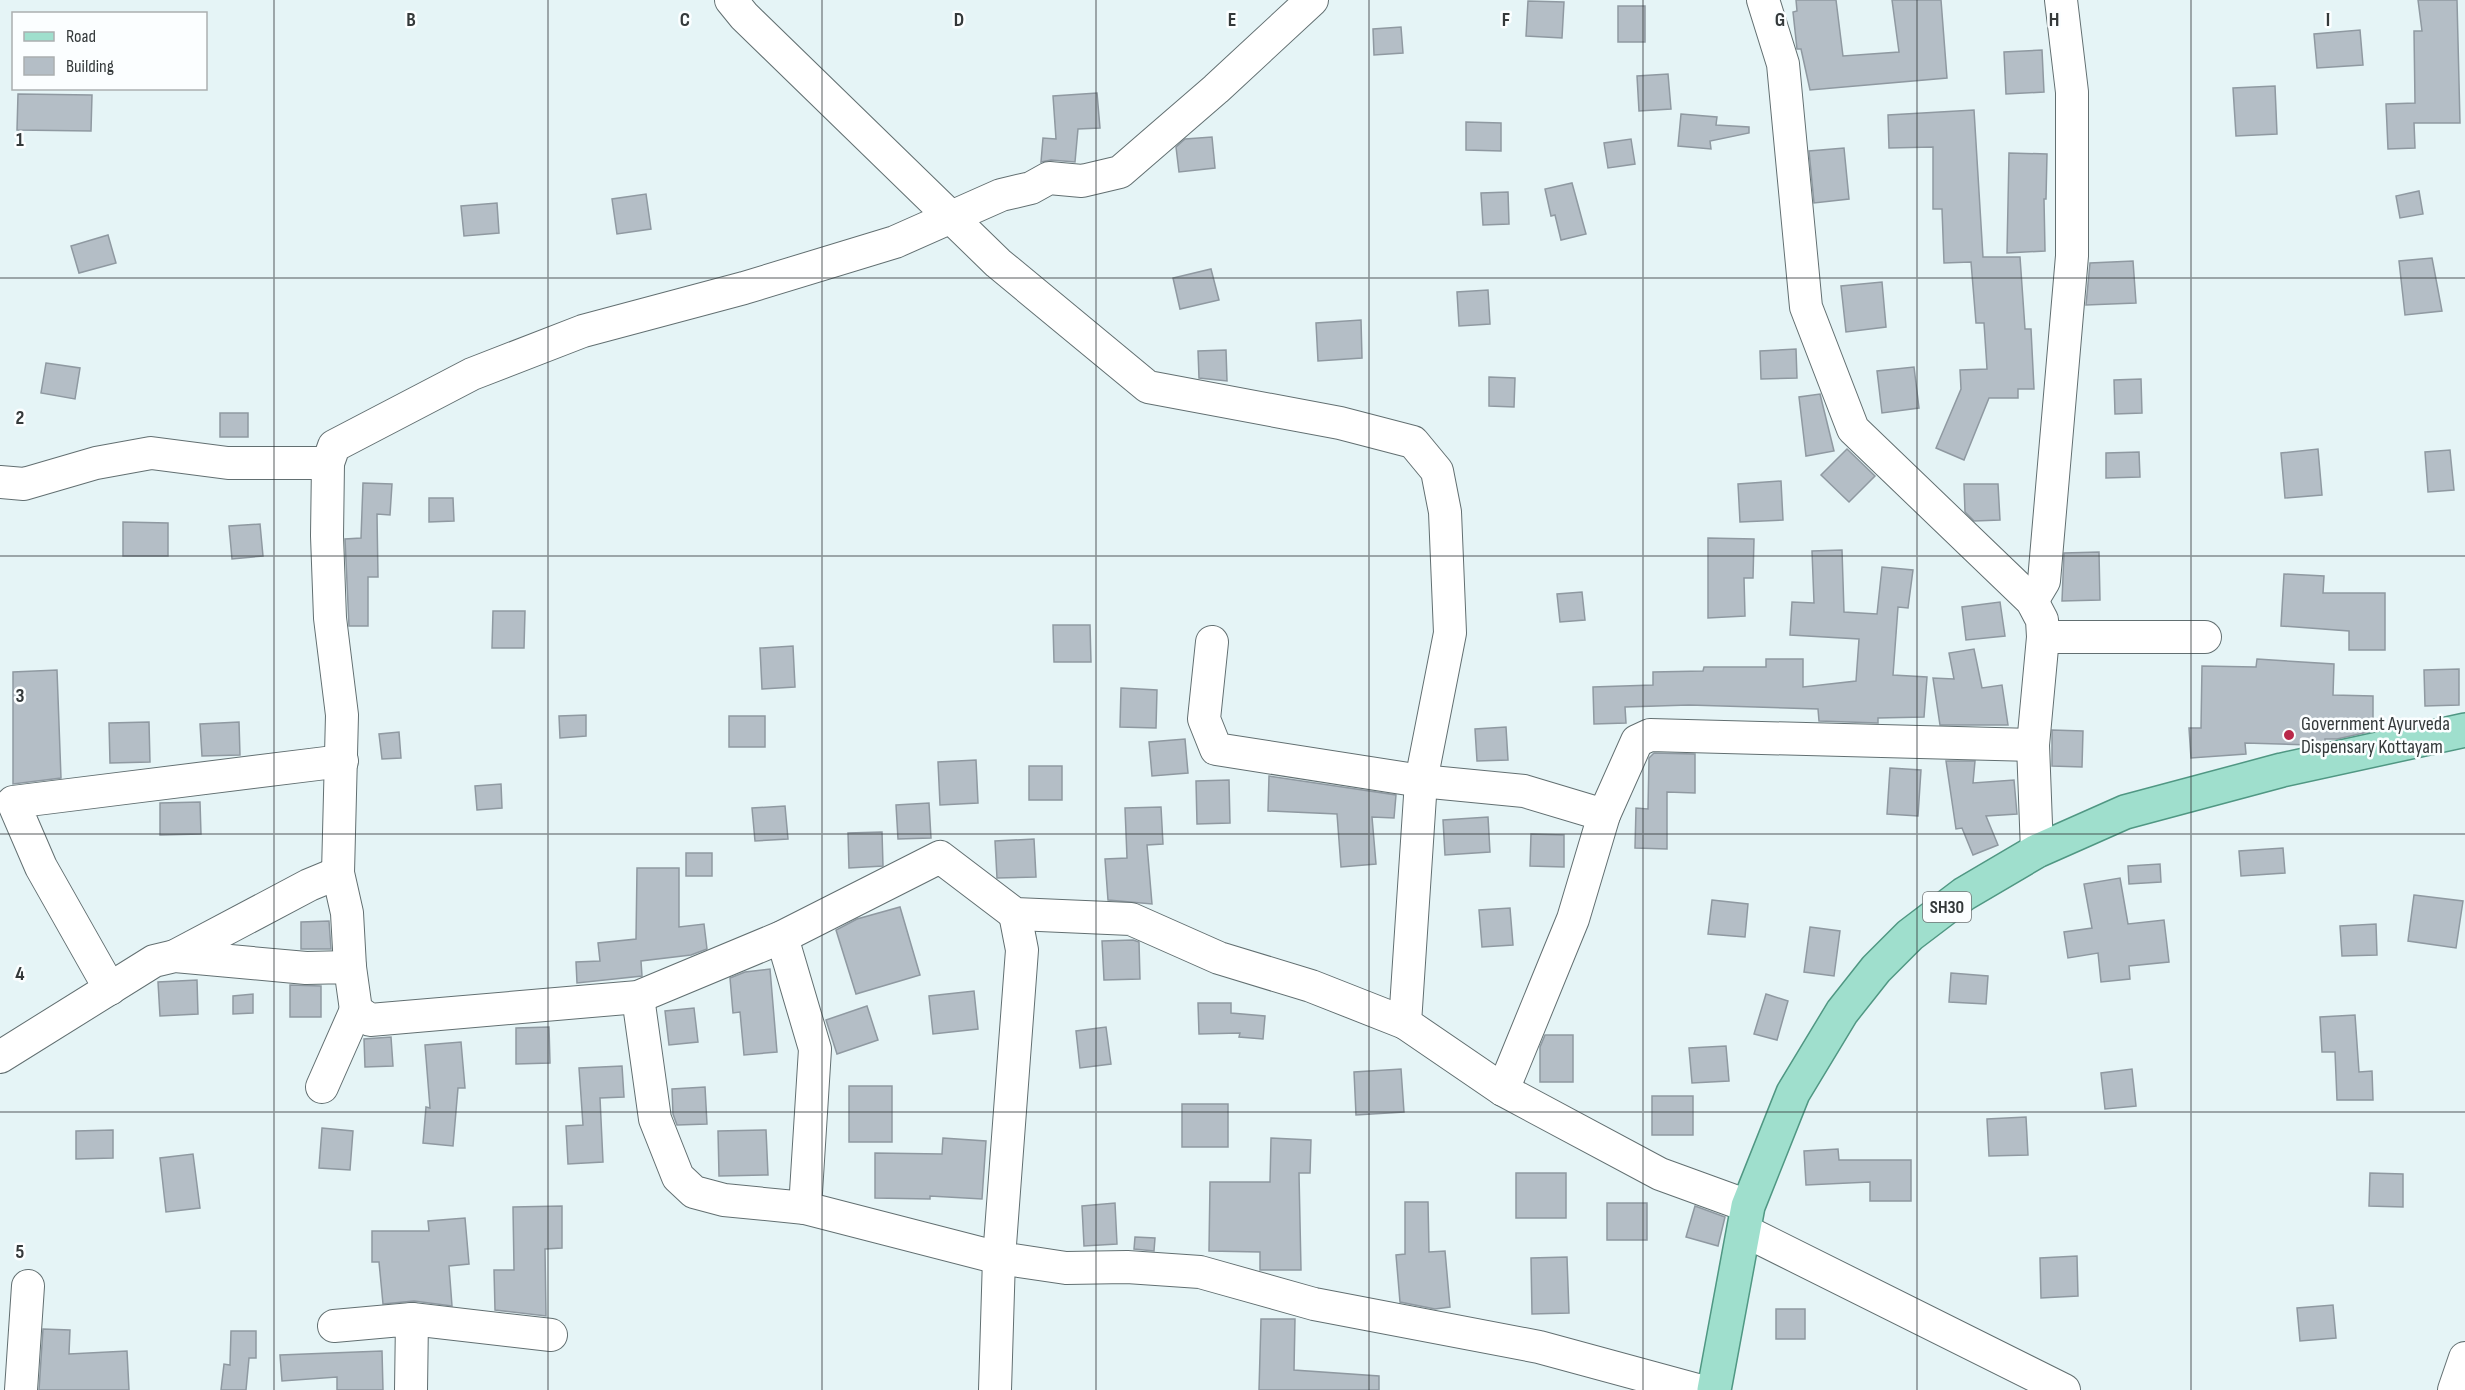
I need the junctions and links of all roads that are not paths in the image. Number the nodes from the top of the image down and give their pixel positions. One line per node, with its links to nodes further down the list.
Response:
1 (731, 0): 5 (street)
2 (1312, 0): 5 (street)
3 (1763, 0): 8 (street)
4 (2061, 0): 8 (street)
5 (953, 218): 6 (street); 15 (street)
6 (328, 463): 7 (street); 14 (street)
7 (0, 482)
8 (2032, 601): 9 (street)
9 (2043, 637): 10 (street); 13 (street)
10 (2205, 637)
11 (1212, 642): 15 (street)
12 (2465, 730): 17 (main road, SH30)
13 (2033, 745): 16 (street); 17 (street)
14 (342, 761): 18 (street); 23 (street)
15 (1421, 781): 16 (street); 26 (street)
16 (1604, 815): 29 (street)
17 (2037, 851): 31 (main road, SH30)
18 (338, 873): 21 (street); 22 (street)
19 (1015, 914): 20 (street); 26 (street); 32 (street)
20 (782, 937): 24 (street); 30 (street)
21 (175, 956): 22 (street); 23 (street)
22 (350, 967): 25 (street)
23 (110, 989): 27 (street)
24 (638, 998): 25 (street); 30 (street)
25 (356, 1010): 28 (street)
26 (1405, 1023): 29 (street)
27 (0, 1057)
28 (322, 1088)
29 (1503, 1090): 31 (street)
30 (805, 1208): 32 (street)
31 (1747, 1218): 42 (main road, SH30); 43 (street)
32 (999, 1258): 40 (street); 41 (street)
33 (28, 1286): 38 (street)
34 (412, 1318): 35 (street); 36 (street); 39 (street)
35 (334, 1326)
36 (551, 1335)
37 (2465, 1358): 44 (street)
38 (21, 1390)
39 (411, 1390)
40 (995, 1390)
41 (1697, 1390)
42 (1714, 1390)
43 (2064, 1390)
44 (2454, 1390)

